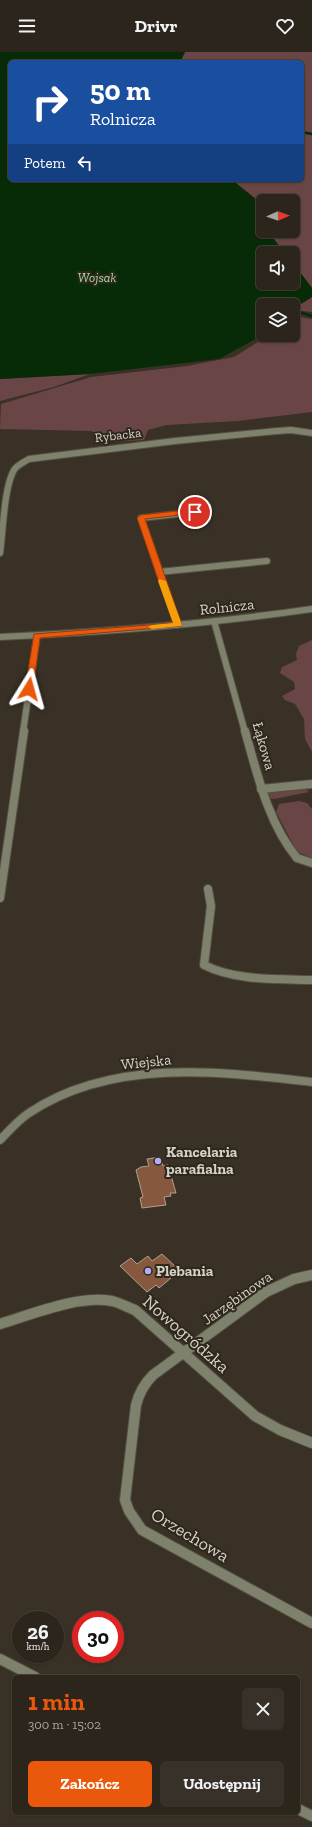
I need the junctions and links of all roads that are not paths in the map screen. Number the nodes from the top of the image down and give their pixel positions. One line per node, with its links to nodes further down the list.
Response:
1 (312, 433): 2 (street, Rybacka)
2 (3, 511): 4 (street, Rybacka)
3 (195, 512): 6 (street)
4 (0, 553)
5 (267, 561): 6 (street)
6 (159, 572): 9 (street)
7 (312, 609): 8 (street, Rolnicza)
8 (214, 621): 9 (street, Rolnicza); 13 (street, Łąkowa)
9 (178, 625): 10 (street, Rolnicza)
10 (36, 636): 11 (street, Rolnicza); 16 (street)
11 (0, 637)
12 (311, 787): 13 (street)
13 (261, 789): 14 (street, Łąkowa)
14 (312, 863)
15 (208, 889): 17 (street)
16 (0, 898)
17 (312, 980)
18 (312, 1082): 19 (street, Wiejska)
19 (0, 1140)
20 (312, 1275): 22 (street, Jarzębinowa)
21 (0, 1324): 22 (street, Nowogródzka)
22 (183, 1354): 23 (street, Nowogródzka); 24 (street, Orzechowa)
23 (312, 1443)
24 (312, 1623)
25 (0, 1659): 26 (street)
26 (31, 1675)
27 (300, 1809): 28 (street)
28 (312, 1816)

